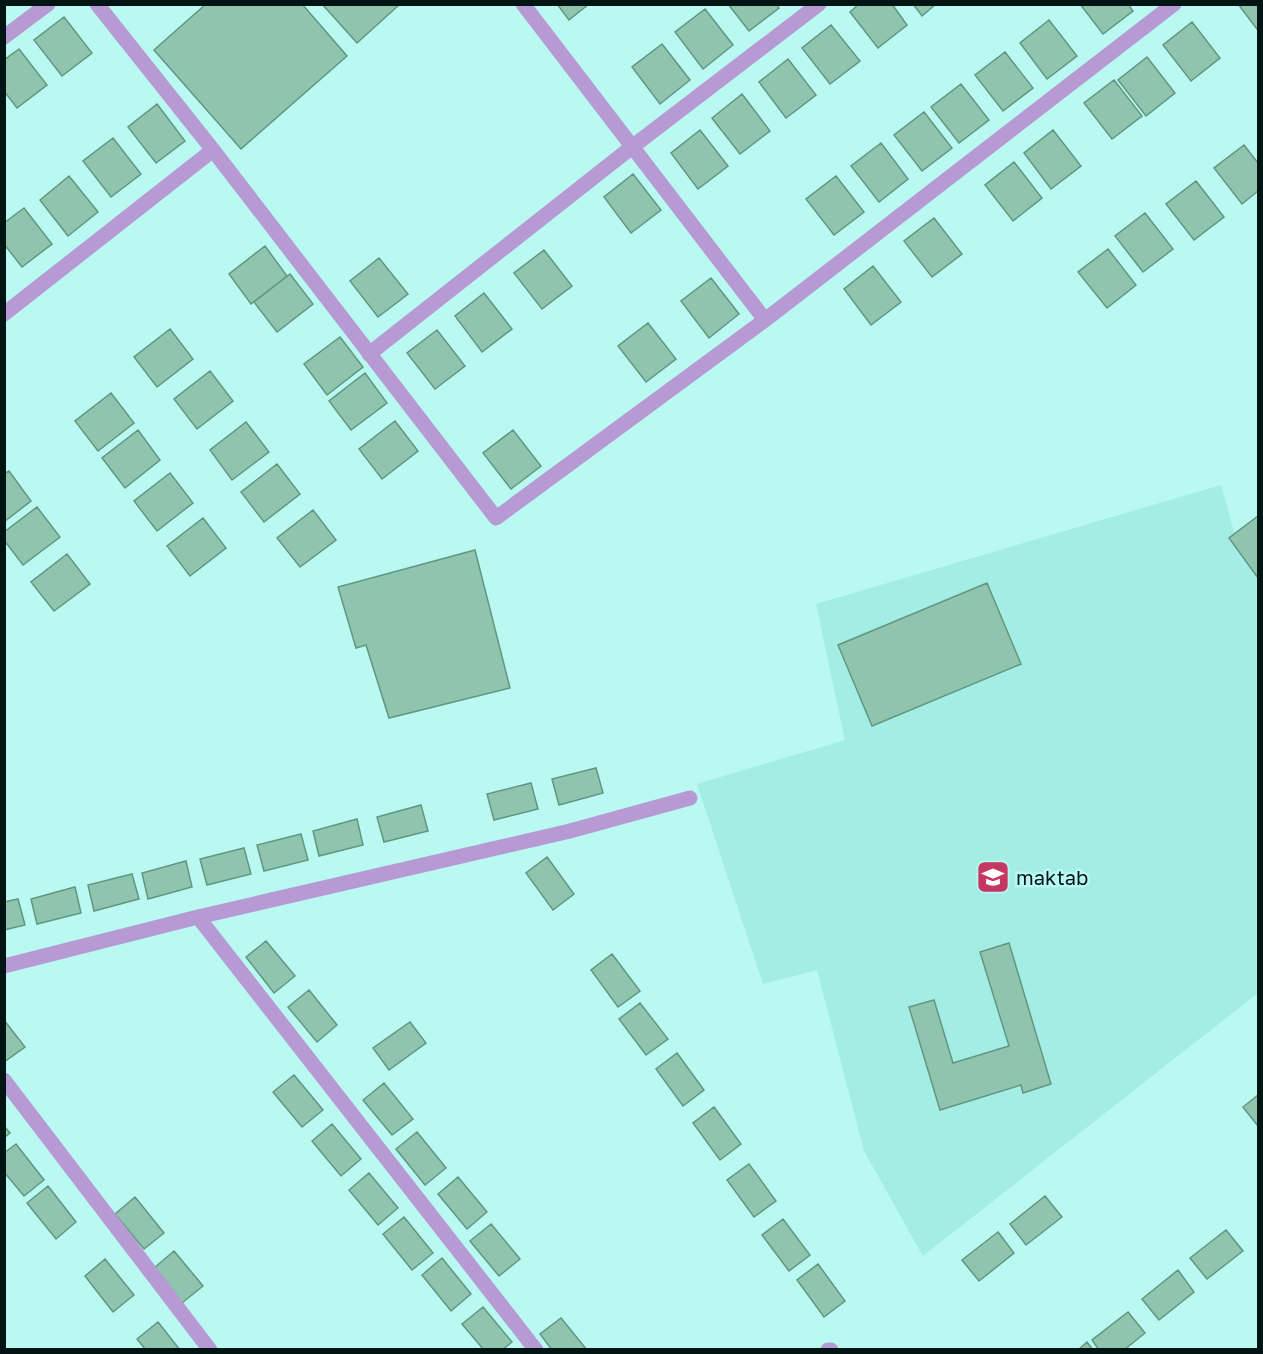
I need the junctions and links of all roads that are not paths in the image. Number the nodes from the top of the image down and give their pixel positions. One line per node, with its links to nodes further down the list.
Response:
1 (48, 4): 6 (street)
2 (97, 4): 8 (street)
3 (523, 4): 7 (street)
4 (819, 4): 7 (street)
5 (1174, 4): 10 (street)
6 (4, 37)
7 (632, 147): 10 (street); 11 (street)
8 (213, 150): 9 (street); 11 (street)
9 (4, 314)
10 (765, 320): 11 (street)
11 (369, 354)
12 (690, 798): 13 (street)
13 (198, 917): 14 (street); 17 (street)
14 (4, 966)
15 (4, 1080): 16 (street)
16 (210, 1350)
17 (536, 1350)

